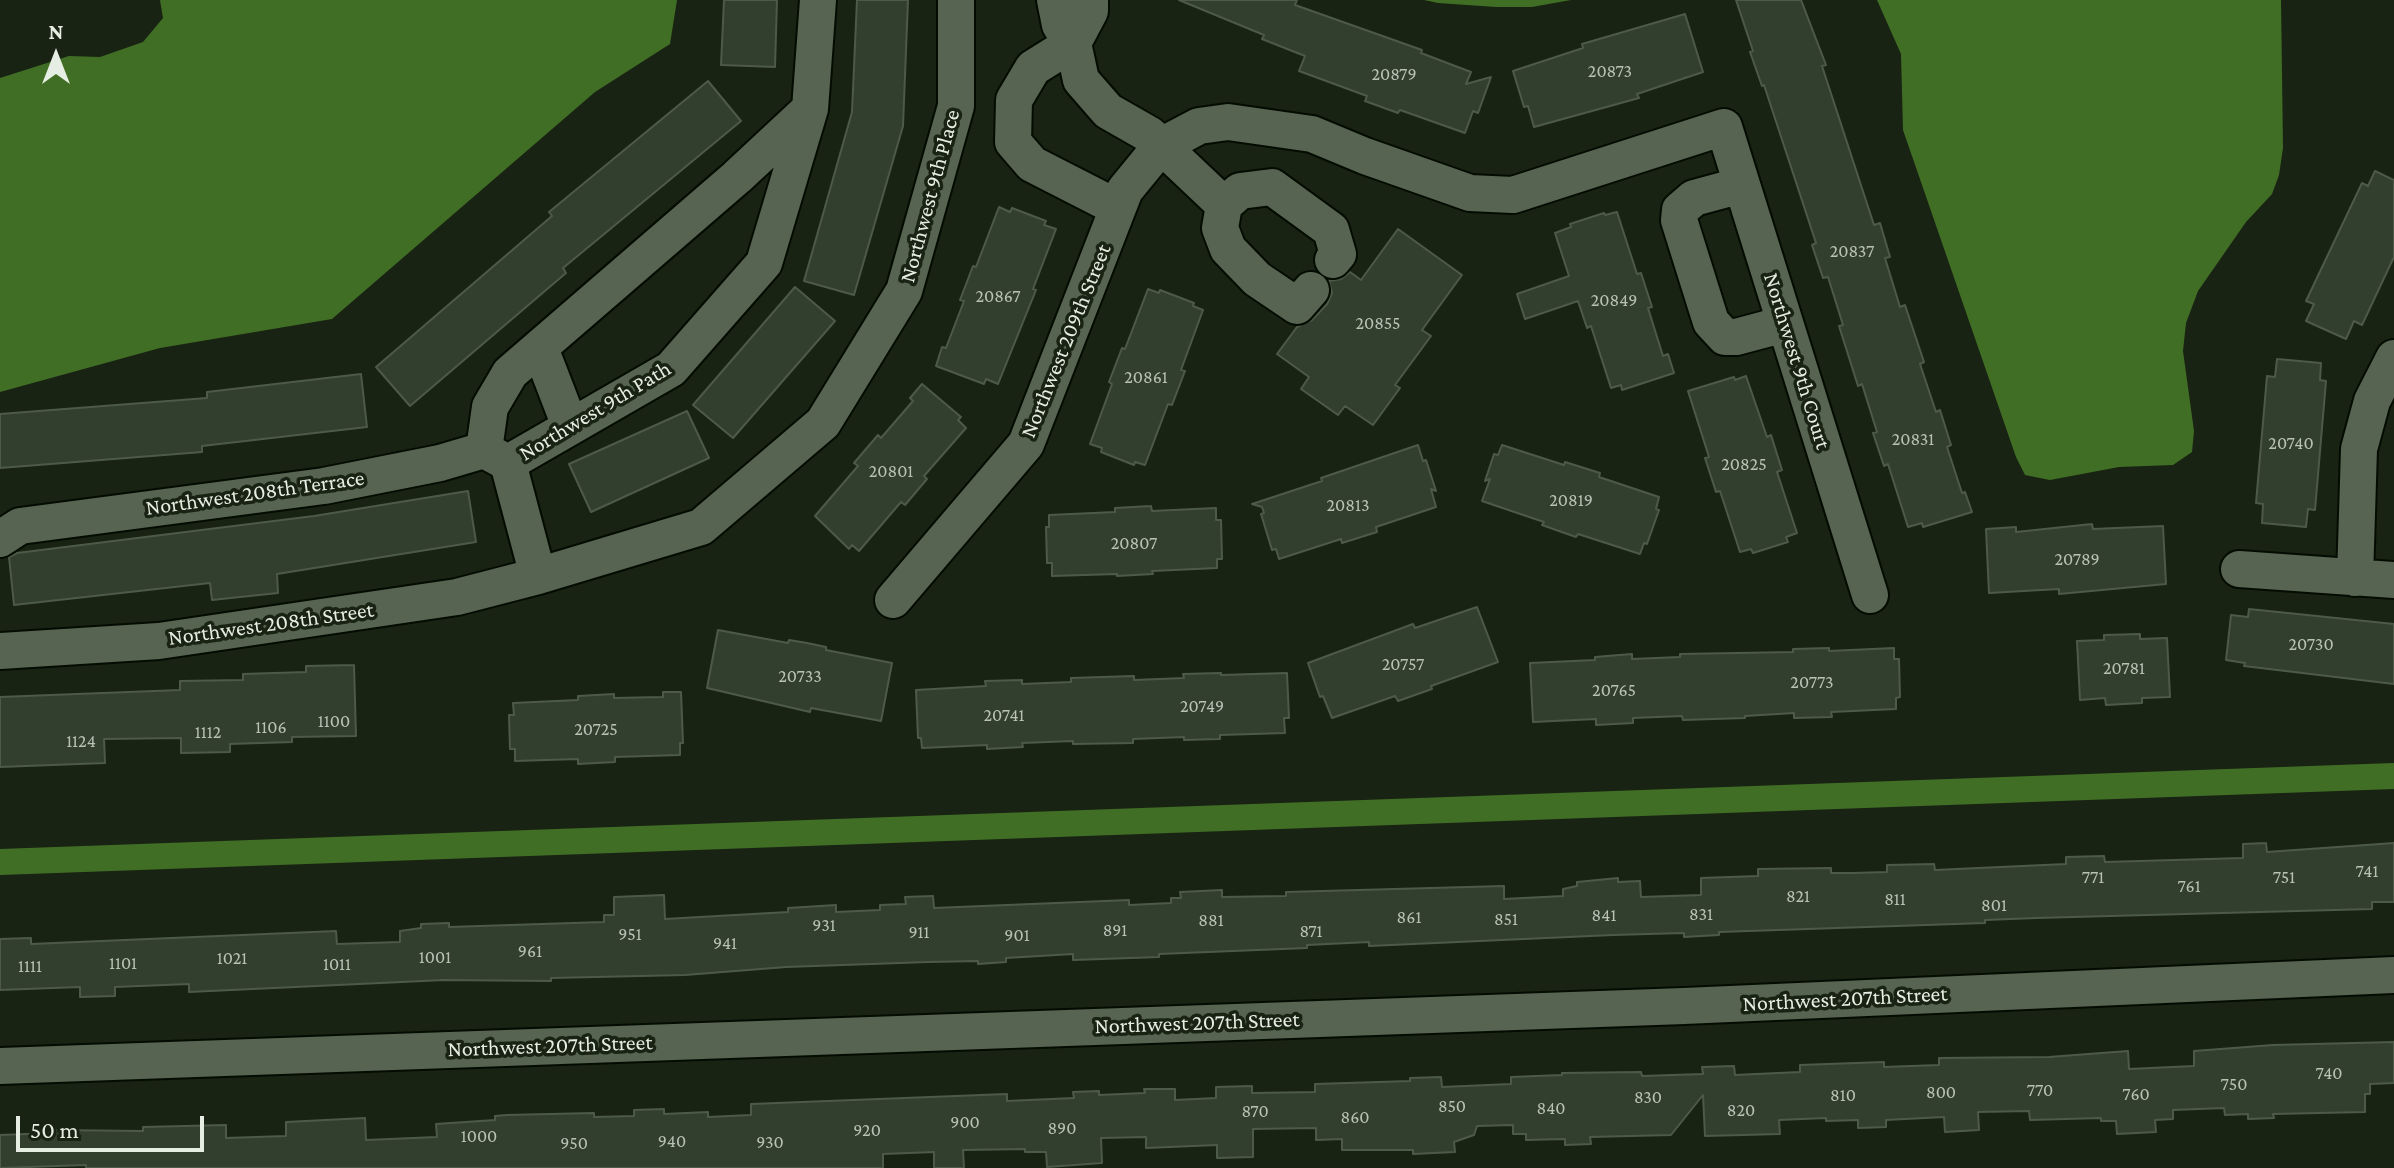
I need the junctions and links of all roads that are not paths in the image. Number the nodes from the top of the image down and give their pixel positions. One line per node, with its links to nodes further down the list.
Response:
1 (818, 0): 6 (street, Northwest 9th Path)
2 (956, 0): 21 (street, Northwest 9th Place)
3 (1055, 0): 5 (street)
4 (1090, 0): 5 (street)
5 (1073, 43): 8 (street); 11 (street)
6 (810, 109): 15 (street, Northwest 9th Path); 17 (street, Northwest 9th Path)
7 (1724, 127): 8 (street, Northwest 209th Street); 9 (street, Northwest 9th Court)
8 (1161, 146): 10 (street); 11 (street, Northwest 209th Street)
9 (1742, 185): 14 (street, Northwest 9th Court); 14 (street)
10 (1224, 205): 12 (street); 13 (street)
11 (1118, 208): 25 (street, Northwest 209th Street)
12 (1333, 260)
13 (1311, 290)
14 (1785, 324): 24 (street, Northwest 9th Court)
15 (540, 348): 17 (street); 18 (street, Northwest 9th Path)
16 (2394, 358): 22 (street)
17 (570, 426): 18 (street, Northwest 9th Path)
18 (496, 457): 19 (street, Northwest 208th Terrace); 21 (street)
19 (0, 539)
20 (2239, 569): 22 (street)
21 (538, 576): 26 (street, Northwest 208th Street)
22 (2355, 578): 23 (street)
23 (2394, 580)
24 (1870, 595)
25 (893, 600)
26 (0, 651)
27 (2394, 975): 28 (street, Northwest 207th Street)
28 (0, 1066)

